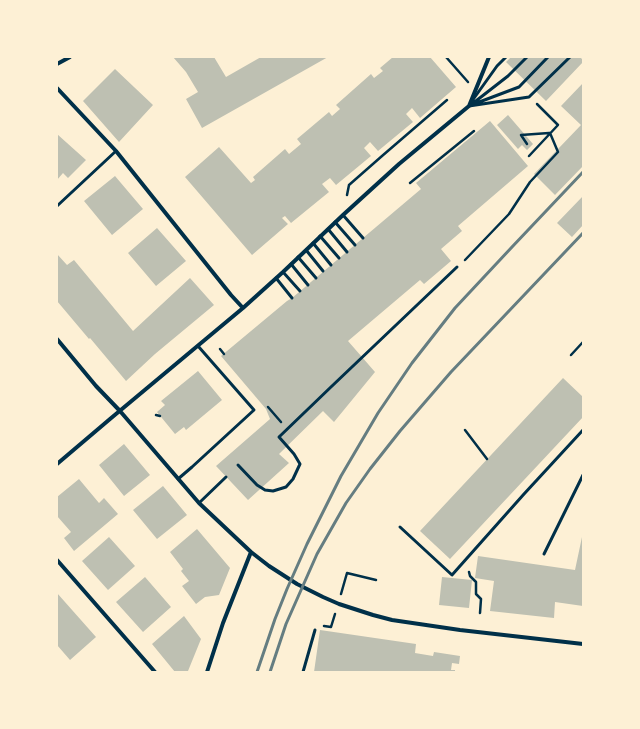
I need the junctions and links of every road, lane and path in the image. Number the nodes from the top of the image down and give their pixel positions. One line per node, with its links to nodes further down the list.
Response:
1 (70, 57): 8 (street)
2 (446, 57): 10 (path)
3 (489, 57): 10 (street)
4 (506, 57): 12 (lane)
5 (527, 57): 12 (lane)
6 (548, 57): 12 (lane)
7 (570, 57): 12 (lane)
8 (57, 64)
9 (57, 88): 16 (street)
10 (475, 90): 12 (street)
11 (447, 100): 20 (path)
12 (469, 106): 20 (street)
13 (474, 131): 18 (path)
14 (550, 133): 15 (path); 17 (path); 33 (path)
15 (528, 144)
16 (116, 151): 19 (lane); 41 (street)
17 (529, 156)
18 (410, 183)
19 (57, 206)
20 (343, 215): 21 (street); 24 (lane)
21 (335, 222): 22 (street); 26 (lane)
22 (328, 229): 23 (street); 28 (lane)
23 (320, 236): 25 (street); 30 (lane)
24 (363, 238)
25 (313, 243): 27 (street); 32 (lane)
26 (355, 245)
27 (306, 250): 29 (street); 34 (lane)
28 (347, 252)
29 (298, 257): 31 (street); 37 (lane)
30 (339, 258)
31 (291, 264): 35 (street); 38 (lane)
32 (331, 265)
33 (457, 267): 52 (lane)
34 (324, 271)
35 (283, 272): 36 (street); 39 (lane)
36 (276, 278): 40 (lane); 41 (street)
37 (316, 278)
38 (308, 285)
39 (300, 291)
40 (292, 298)
41 (242, 308): 44 (street)
42 (57, 340): 49 (street)
43 (583, 342): 47 (path)
44 (198, 346): 49 (street); 60 (lane)
45 (220, 349): 46 (path)
46 (224, 354)
47 (572, 355)
48 (268, 407): 52 (path)
49 (120, 411): 56 (street); 60 (street)
50 (156, 415): 51 (path)
51 (160, 416)
52 (287, 429): 57 (lane)
53 (465, 430): 55 (path)
54 (583, 430): 62 (lane)
55 (487, 459)
56 (57, 464)
57 (238, 465)
58 (583, 475): 64 (lane)
59 (226, 477): 61 (lane)
60 (178, 479): 61 (street)
61 (199, 503): 63 (street)
62 (400, 527)
63 (252, 552): 71 (street); 73 (street)
64 (544, 554)
65 (57, 560): 72 (street)
66 (345, 579): 67 (path)
67 (376, 580)
68 (476, 582): 69 (path)
69 (480, 613)
70 (315, 630): 74 (lane)
71 (583, 644)
72 (155, 672)
73 (207, 672)
74 (303, 672)

